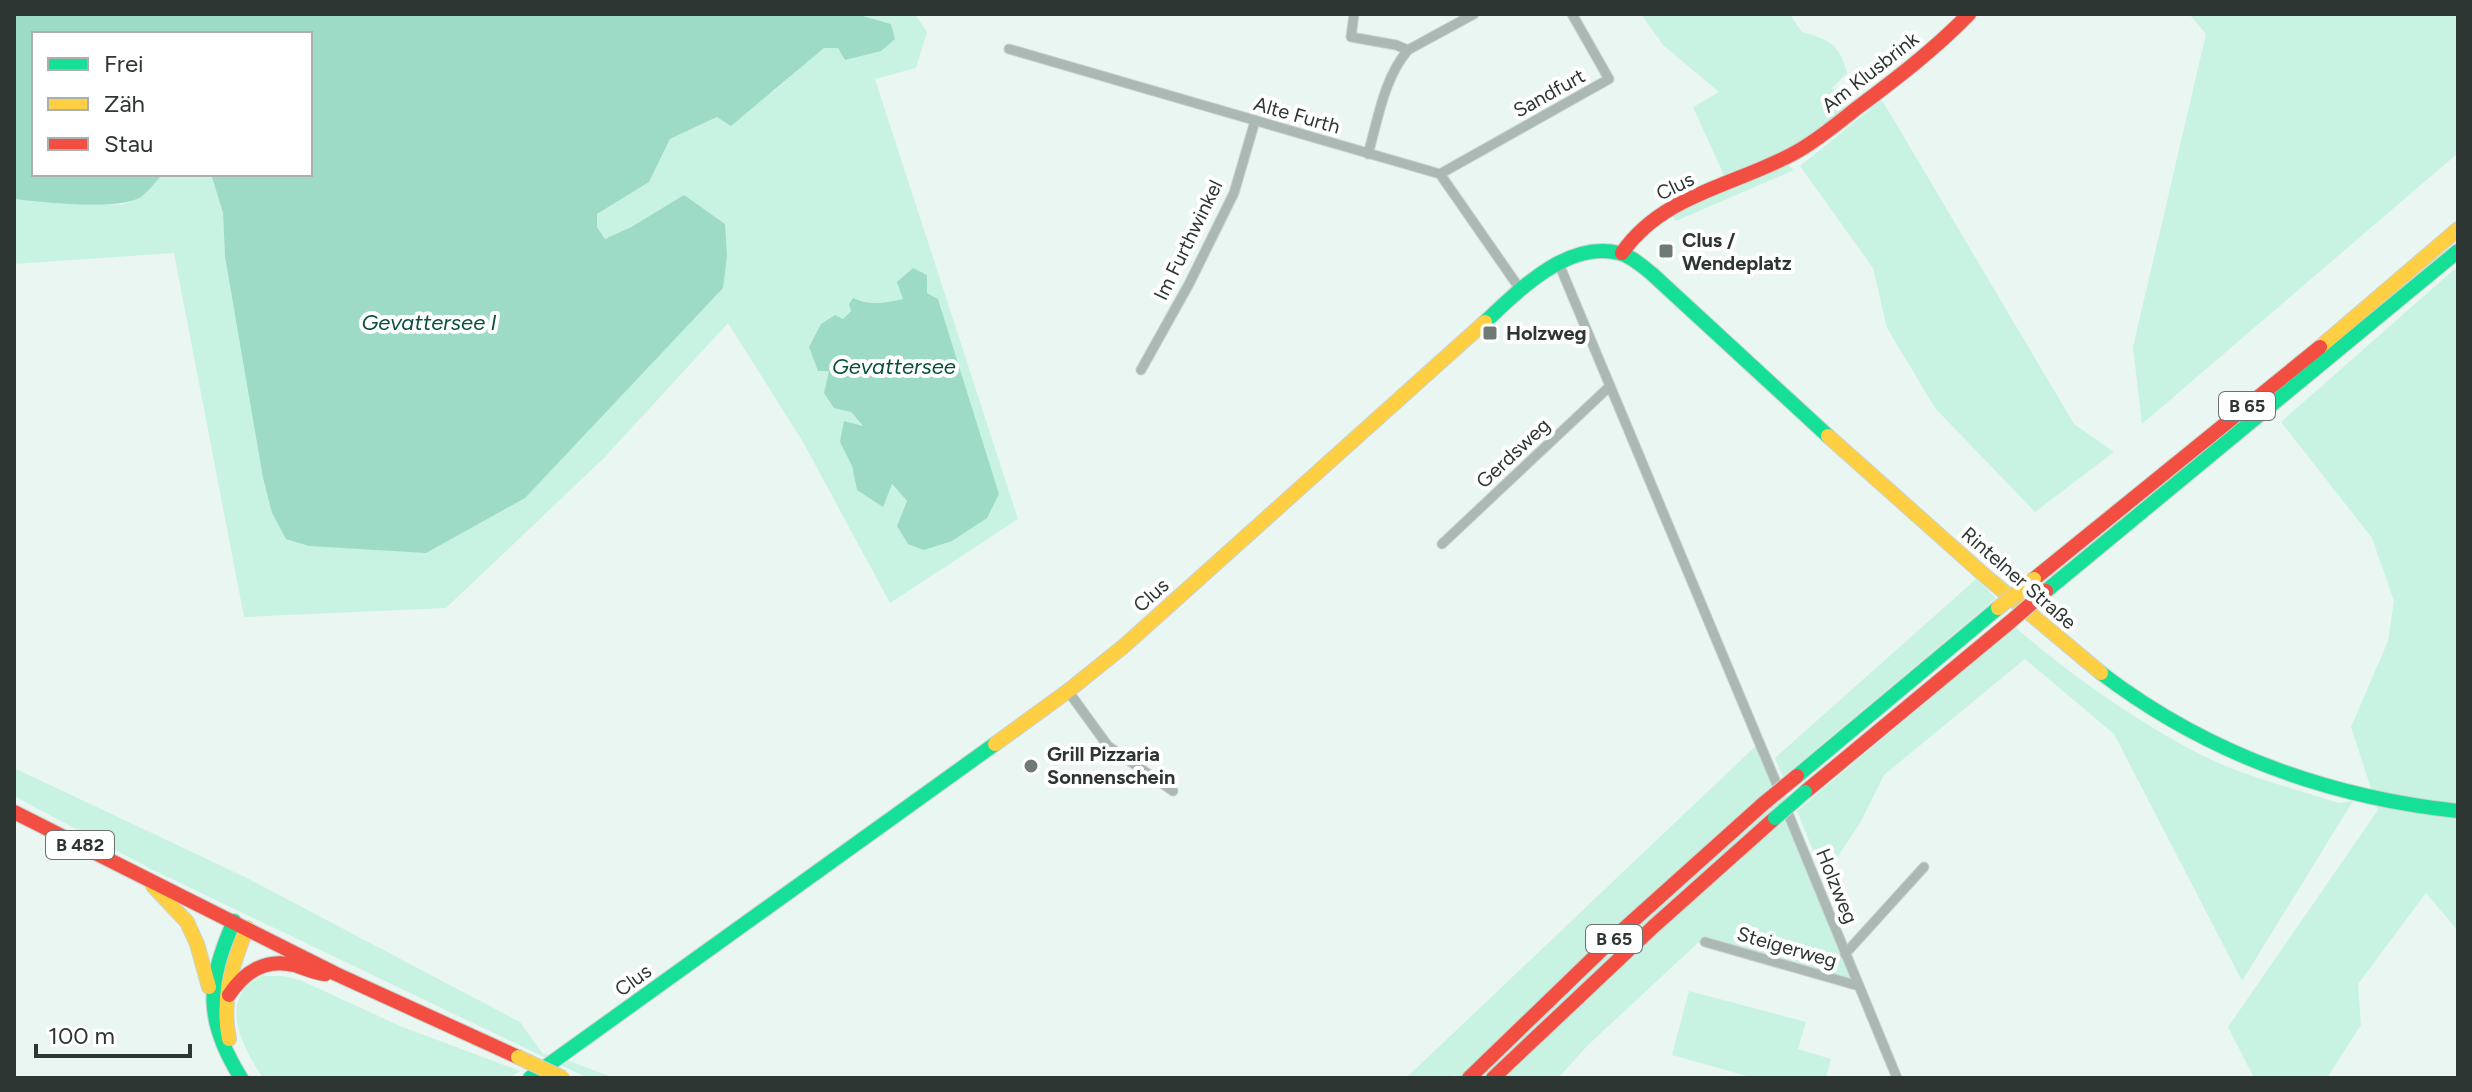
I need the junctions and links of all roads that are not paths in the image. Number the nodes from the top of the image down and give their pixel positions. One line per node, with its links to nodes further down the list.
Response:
1 (1354, 14): 7 (street)
2 (1474, 14): 5 (street)
3 (1572, 14): 11 (street, Sandfurt)
4 (1969, 14): 10 (main road, Am Klusbrink)
5 (1463, 17): 7 (street)
6 (1009, 49): 8 (street, Alte Furth)
7 (1408, 50): 9 (street)
8 (1255, 121): 9 (street, Alte Furth); 17 (street, Im Furthwinkel)
9 (1368, 154): 11 (street, Alte Furth)
10 (1790, 155): 14 (main road, Clus)
11 (1440, 174): 16 (street)
12 (2458, 229): 38 (main road, B 65, bridge)
13 (2458, 251): 33 (main road, B 65, bridge)
14 (1622, 253): 15 (main road, Clus); 22 (main road, Rintelner Straße)
15 (1559, 264): 16 (main road, Clus); 18 (street, Holzweg)
16 (1520, 289): 20 (main road, Clus)
17 (1141, 370)
18 (1609, 387): 19 (street, Gerdsweg); 28 (street, Holzweg)
19 (1442, 544)
20 (1068, 691): 21 (street); 36 (main road, Clus)
21 (1173, 791)
22 (2458, 811)
23 (14, 812): 25 (main road, B 482)
24 (1924, 867): 28 (street)
25 (146, 879): 26 (main road, B 482); 31 (main road)
26 (241, 924): 29 (main road, B 482); 31 (main road); 32 (main road)
27 (1705, 942): 30 (street, Steigerweg)
28 (1845, 954): 30 (street, Holzweg)
29 (336, 974): 32 (main road); 37 (main road, B 482, bridge)
30 (1859, 986): 41 (street, Holzweg)
31 (211, 991): 34 (main road)
32 (225, 1003): 35 (main road)
33 (1540, 1032): 39 (main road, B 65); 40 (main road)
34 (241, 1078)
35 (248, 1078)
36 (530, 1078)
37 (563, 1078)
38 (1469, 1078)
39 (1493, 1078)
40 (1510, 1078)
41 (1897, 1078)

